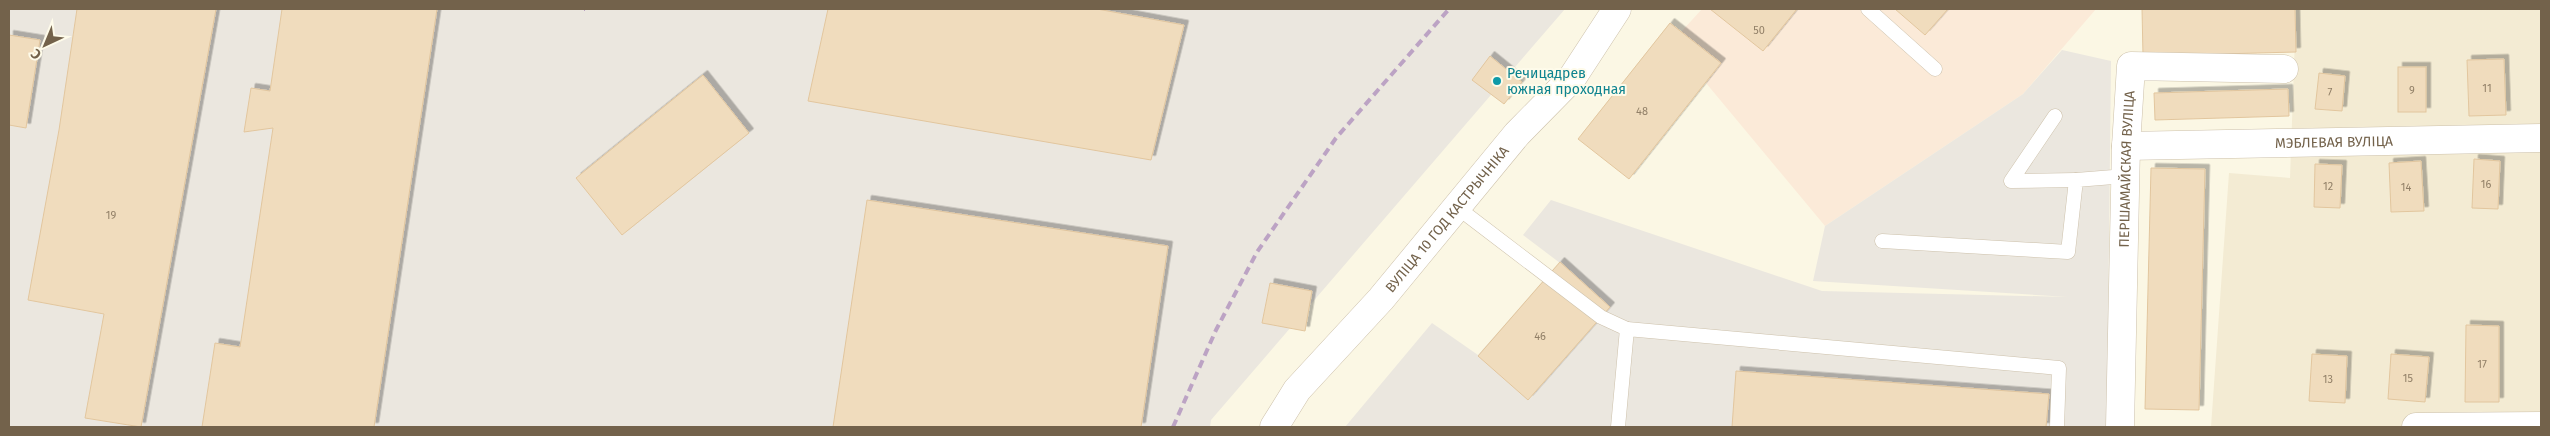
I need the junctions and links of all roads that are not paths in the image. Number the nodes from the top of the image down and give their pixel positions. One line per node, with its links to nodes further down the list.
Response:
1 (1617, 9): 10 (street, ВУЛІЦА 10 ГОД КАСТРЫЧНІКА)
2 (1868, 9): 3 (lane)
3 (1936, 69)
4 (2284, 69): 7 (street, ПЕРШАМАЙСКАЯ ВУЛІЦА)
5 (2055, 116): 9 (lane)
6 (2541, 138): 7 (street, МЭБЛЕВАЯ ВУЛІЦА)
7 (2126, 146): 8 (street, ПЕРШАМАЙСКАЯ ВУЛІЦА)
8 (2126, 176): 9 (lane); 17 (street, ПЕРШАМАЙСКАЯ ВУЛІЦА)
9 (2076, 180): 11 (lane)
10 (1458, 208): 12 (lane); 14 (street, ВУЛІЦА 10 ГОД КАСТРЫЧНІКА)
11 (1882, 241)
12 (1627, 329): 15 (lane); 16 (lane)
13 (2541, 426): 18 (street)
14 (1274, 427)
15 (1618, 427)
16 (2057, 427)
17 (2120, 427)
18 (2416, 427)

